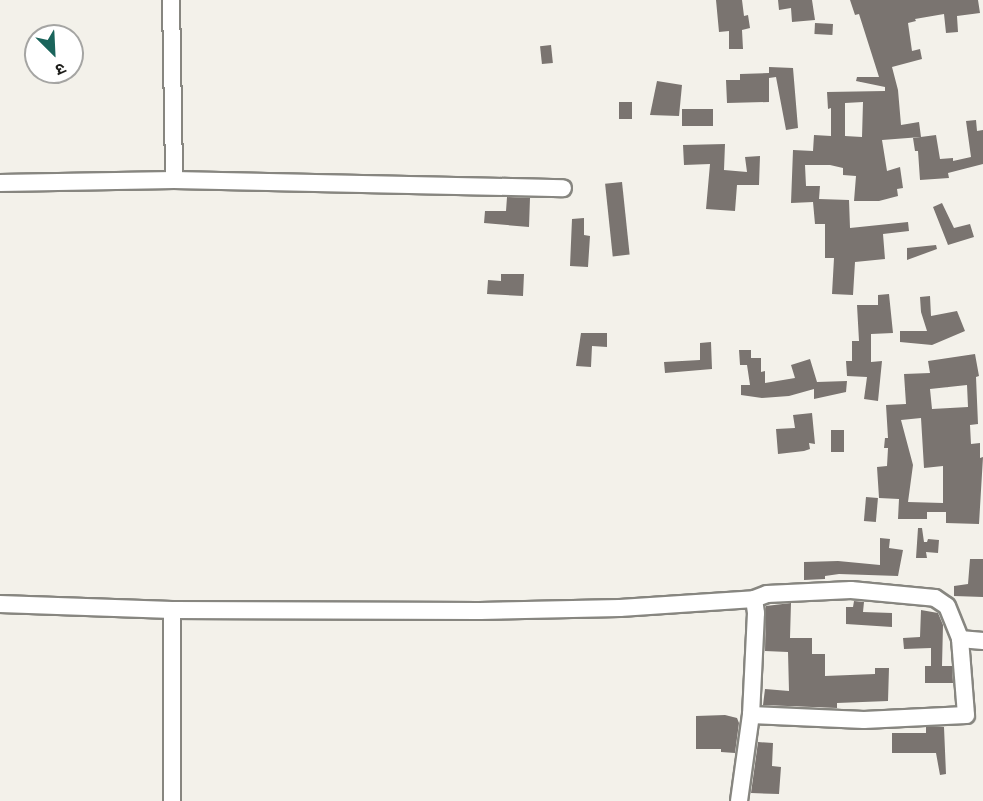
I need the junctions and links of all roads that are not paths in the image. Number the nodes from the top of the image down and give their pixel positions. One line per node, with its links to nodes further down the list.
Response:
1 (171, 0): 2 (street)
2 (174, 180): 3 (street); 4 (street)
3 (0, 183)
4 (563, 188)
5 (753, 599): 7 (street); 8 (street); 10 (street)
6 (0, 604): 7 (street)
7 (172, 610): 11 (street)
8 (960, 639): 9 (street); 10 (street)
9 (983, 641)
10 (751, 716): 12 (street)
11 (172, 801)
12 (739, 801)

